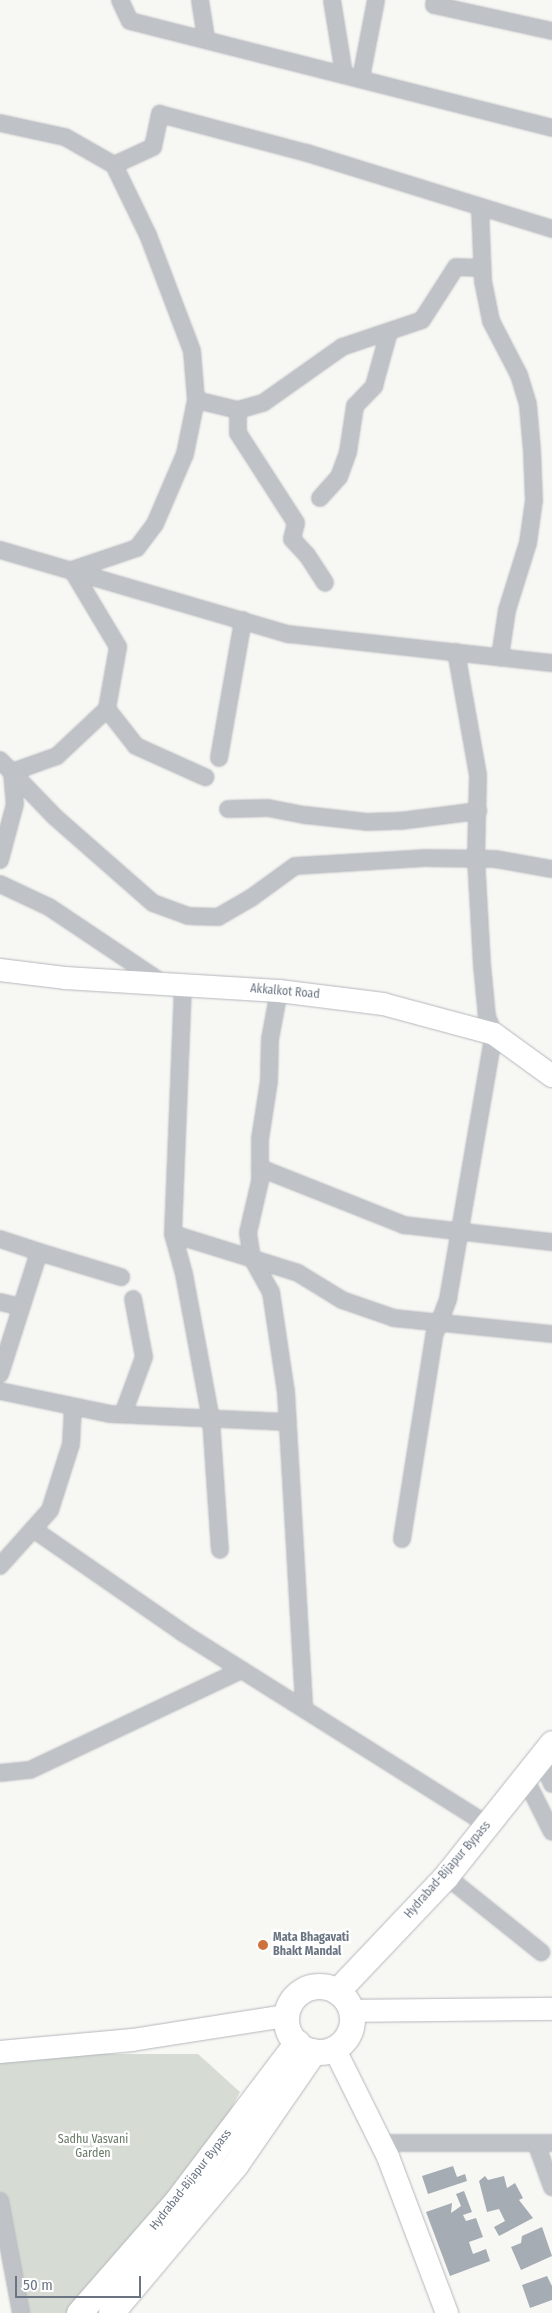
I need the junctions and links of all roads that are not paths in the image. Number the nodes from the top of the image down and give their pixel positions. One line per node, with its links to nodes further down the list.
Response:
1 (120, 0): 7 (street)
2 (200, 0): 7 (street)
3 (332, 0): 8 (street)
4 (376, 0): 9 (street)
5 (435, 0): 6 (street)
6 (552, 31)
7 (206, 38): 8 (street)
8 (344, 74): 9 (street)
9 (361, 78): 11 (street)
10 (1, 118): 12 (street)
11 (552, 128)
12 (114, 165): 13 (street); 17 (street)
13 (480, 207): 14 (street); 15 (street)
14 (551, 226)
15 (482, 268): 16 (street); 25 (street)
16 (388, 332): 18 (street); 19 (street)
17 (196, 400): 18 (street); 21 (street)
18 (238, 410): 22 (street)
19 (320, 498)
20 (0, 550): 21 (street)
21 (72, 570): 23 (street); 27 (street)
22 (325, 583)
23 (243, 620): 24 (street); 28 (street)
24 (456, 652): 25 (street); 33 (street)
25 (500, 657): 26 (street)
26 (552, 663)
27 (107, 709): 30 (street); 31 (street)
28 (219, 758)
29 (0, 760): 30 (street)
30 (12, 772): 34 (street); 35 (street)
31 (205, 777)
32 (228, 809): 33 (street)
33 (478, 811): 34 (street)
34 (476, 859): 36 (street); 41 (street)
35 (0, 860)
36 (552, 869)
37 (0, 884): 39 (street)
38 (0, 970): 39 (street, Akkalkot Road)
39 (174, 984): 40 (street, Akkalkot Road); 45 (street)
40 (279, 991): 41 (street, Akkalkot Road); 43 (street)
41 (494, 1034): 42 (street, Akkalkot Road); 44 (street)
42 (552, 1076)
43 (260, 1168): 44 (street); 49 (street)
44 (458, 1230): 47 (street); 54 (street)
45 (173, 1234): 49 (street); 60 (street)
46 (0, 1239): 48 (street)
47 (552, 1242)
48 (39, 1252): 50 (street); 53 (street)
49 (252, 1258): 54 (street); 61 (street)
50 (121, 1277)
51 (134, 1299): 59 (street)
52 (0, 1302): 53 (street)
53 (21, 1307): 56 (street)
54 (437, 1322): 55 (street); 63 (street)
55 (552, 1334)
56 (0, 1374)
57 (0, 1390): 58 (street)
58 (73, 1408): 59 (street); 62 (street)
59 (123, 1414): 60 (street)
60 (211, 1419): 61 (street); 64 (street)
61 (288, 1422): 67 (street)
62 (33, 1529): 65 (street); 66 (street)
63 (402, 1539)
64 (220, 1550)
65 (0, 1566)
66 (242, 1670): 67 (street); 69 (street)
67 (304, 1708): 72 (street)
68 (546, 1750): 70 (main road, Hydrabad-Bijapur Bypass); 71 (street)
69 (0, 1773)
70 (525, 1778): 72 (main road, Hydrabad-Bijapur Bypass); 73 (street)
71 (552, 1784)
72 (488, 1825): 74 (main road, Hydrabad-Bijapur Bypass)
73 (552, 1832)
74 (446, 1876): 75 (street); 76 (main road, Hydrabad-Bijapur Bypass)
75 (541, 1952)
76 (336, 1991): 78 (main road); 79 (main road)
77 (552, 2009): 78 (street)
78 (351, 2011): 80 (main road)
79 (286, 2016): 80 (main road); 81 (street)
80 (315, 2047): 82 (street); 87 (main road, Hydrabad-Bijapur Bypass); 88 (main road)
81 (0, 2052)
82 (382, 2143): 83 (street); 89 (street)
83 (544, 2143): 84 (street)
84 (552, 2187)
85 (0, 2201): 86 (street)
86 (20, 2313)
87 (79, 2313)
88 (110, 2313)
89 (447, 2313)

